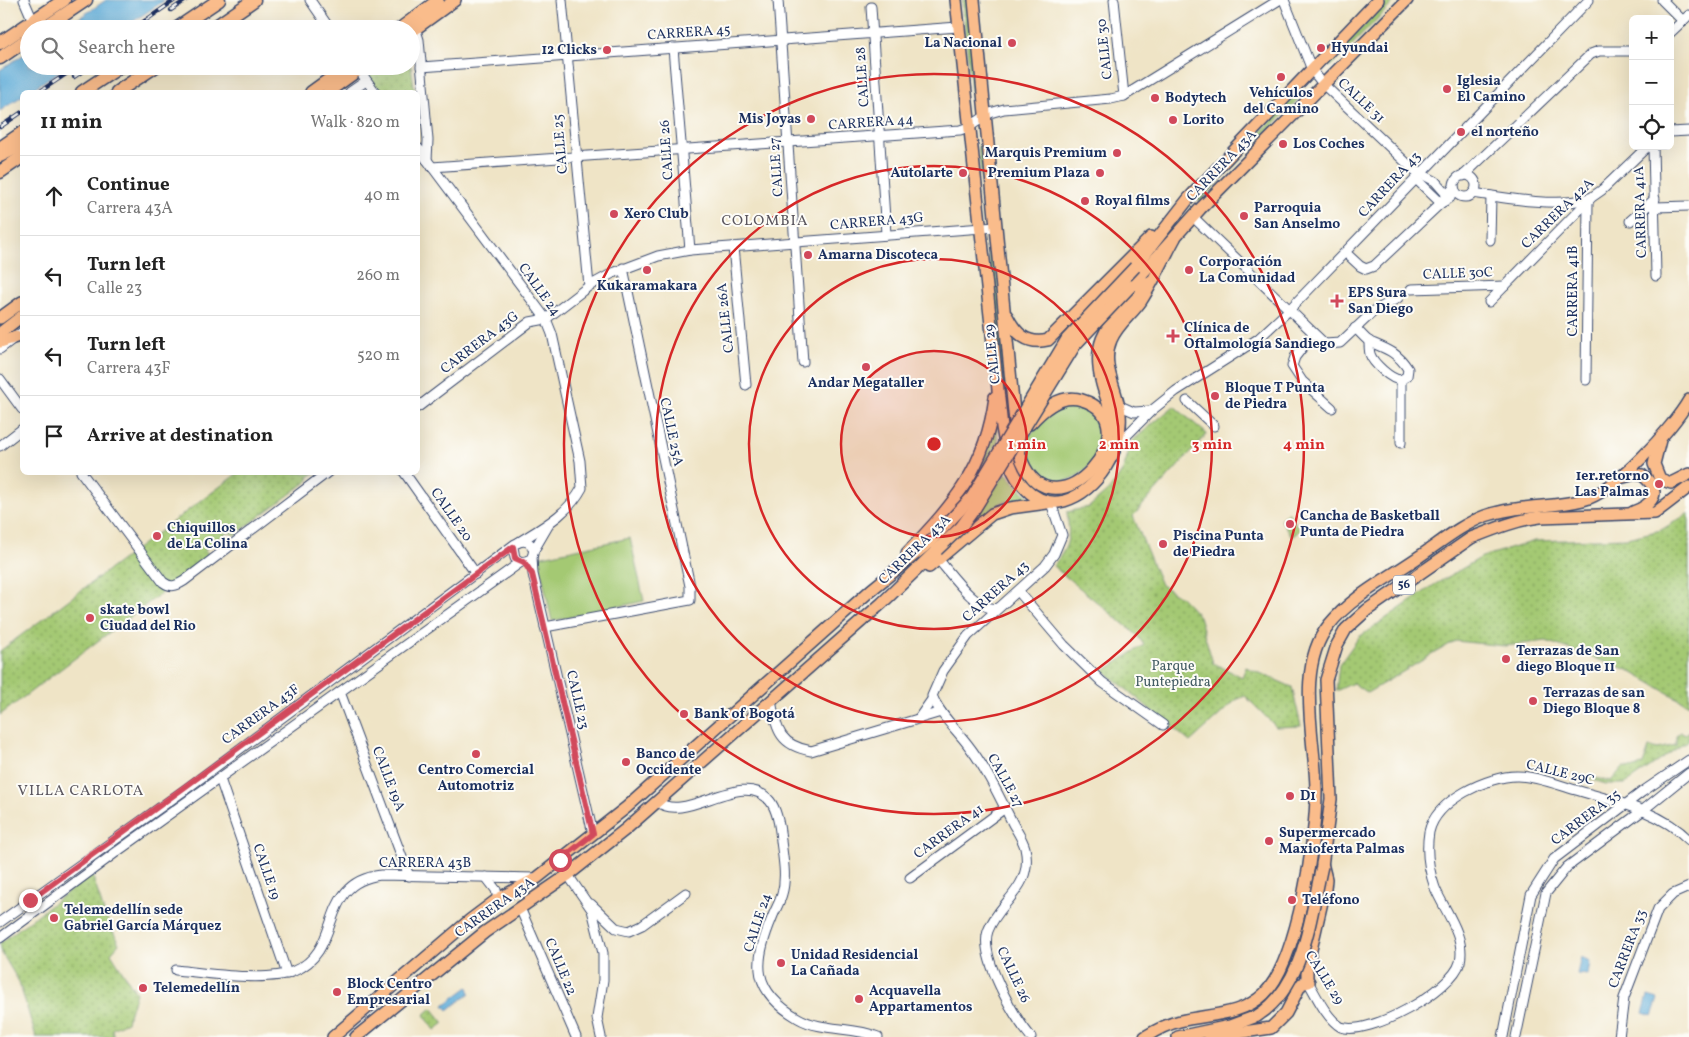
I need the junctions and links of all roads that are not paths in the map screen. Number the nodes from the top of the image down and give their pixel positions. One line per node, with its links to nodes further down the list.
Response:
1 (24, 0): 22 (street)
2 (64, 0): 23 (highway)
3 (86, 0): 24 (highway)
4 (219, 0): 25 (highway)
5 (254, 0): 26 (highway)
6 (310, 0): 27 (street)
7 (438, 0): 28 (main road)
8 (456, 0): 29 (main road)
9 (562, 0): 39 (street, CALLE 25)
10 (778, 0): 34 (street, CALLE 27)
11 (956, 0): 30 (main road, CALLE 29)
12 (974, 0): 58 (main road, CALLE 29)
13 (1114, 0): 57 (street, CALLE 30)
14 (1278, 0): 57 (street, CARRERA 44)
15 (1284, 0): 43 (street, CALLE 31)
16 (1378, 0): 43 (main road, CARRERA 43A)
17 (1407, 0): 50 (main road, CARRERA 43A)
18 (1589, 0): 78 (street, CARRERA 43)
19 (1662, 0): 21 (street)
20 (871, 7): 32 (street, CALLE 28)
21 (1686, 18): 31 (street)
22 (35, 20)
23 (43, 20)
24 (48, 20)
25 (189, 20)
26 (225, 20)
27 (324, 20)
28 (419, 20)
29 (420, 22)
30 (958, 27): 32 (street, CARRERA 45); 61 (main road, CALLE 29)
31 (1674, 29)
32 (873, 33): 34 (street, CARRERA 45); 65 (street, CALLE 28)
33 (20, 34): 35 (highway)
34 (781, 40): 37 (street, CARRERA 45); 66 (street, CALLE 27)
35 (0, 44)
36 (20, 44): 40 (highway)
37 (674, 48): 39 (street, CARRERA 45); 72 (street, CALLE 26)
38 (1629, 51): 79 (street)
39 (567, 56): 42 (street, CARRERA 45); 74 (street, CALLE 25)
40 (0, 58)
41 (420, 58): 42 (street)
42 (422, 67): 59 (street)
43 (1312, 70): 50 (street, CALLE 31); 83 (main road, CARRERA 43A)
44 (108, 75): 51 (highway)
45 (142, 75): 52 (highway)
46 (335, 75): 53 (main road)
47 (352, 75): 54 (main road)
48 (364, 75): 49 (street)
49 (366, 81): 55 (street); 56 (street)
50 (1323, 84): 78 (street, CALLE 31); 88 (main road, CARRERA 43A)
51 (85, 90)
52 (120, 90)
53 (314, 90)
54 (331, 90)
55 (353, 90)
56 (373, 90)
57 (1124, 96): 58 (street, CARRERA 44)
58 (985, 116): 61 (street, CARRERA 44); 90 (main road, CALLE 29)
59 (426, 118): 60 (street); 76 (street)
60 (420, 122)
61 (969, 127): 65 (street, CARRERA 44); 91 (main road, CALLE 29)
62 (1689, 131): 63 (street)
63 (1674, 132)
64 (20, 134): 68 (highway)
65 (880, 137): 66 (street, CARRERA 44); 92 (street, CALLE 28)
66 (788, 143): 72 (street, CARRERA 44); 95 (street, CALLE 27)
67 (20, 146): 73 (highway)
68 (0, 148)
69 (1644, 150): 84 (street, CARRERA 42A)
70 (1652, 150): 86 (street, CARRERA 41A)
71 (420, 151): 76 (street, CALLE 24)
72 (681, 151): 74 (street, CARRERA 44); 97 (street, CALLE 26)
73 (0, 156)
74 (576, 157): 76 (street, CARRERA 44); 101 (street, CALLE 25)
75 (20, 158): 77 (highway)
76 (429, 164): 111 (street, CALLE 24)
77 (0, 172)
78 (1418, 176): 81 (street, CALLE 31); 85 (street, CALLE 31); 98 (street, CARRERA 43)
79 (1464, 176): 80 (street); 81 (street)
80 (1474, 190): 81 (street); 82 (street)
81 (1452, 194): 85 (street)
82 (1491, 196): 84 (street); 94 (street)
83 (1189, 198): 107 (main road); 150 (main road, CARRERA 43A, bridge)
84 (1590, 200): 102 (street, CARRERA 42A); 122 (street, CARRERA 41B)
85 (1441, 203): 98 (street)
86 (1655, 203): 87 (street); 89 (street); 100 (street, CARRERA 41A)
87 (1689, 206)
88 (1193, 217): 93 (main road, CARRERA 43A); 108 (street)
89 (1630, 221)
90 (996, 227): 91 (street, CARRERA 43G); 107 (main road, CALLE 29)
91 (980, 228): 92 (street, CARRERA 43G); 123 (main road, CALLE 29)
92 (886, 234): 95 (street, CARRERA 43G)
93 (1176, 238): 128 (main road); 134 (main road, CARRERA 43A, bridge); 138 (main road)
94 (1490, 240)
95 (796, 243): 96 (street, CARRERA 43G); 119 (street, CALLE 27)
96 (733, 247): 97 (street, CARRERA 43G); 124 (street, CALLE 26A)
97 (690, 250): 99 (street, CARRERA 43G)
98 (1346, 253): 108 (street, CARRERA 43)
99 (623, 268): 101 (street, CARRERA 43G); 158 (street, CALLE 25A)
100 (1656, 276)
101 (589, 286): 111 (street, CARRERA 43G)
102 (1505, 286): 103 (street, CALLE 30C); 105 (street, CARRERA 42A)
103 (1411, 288)
104 (1398, 298): 112 (street)
105 (1489, 302)
106 (20, 303): 109 (main road)
107 (1004, 309): 134 (main road, CALLE 29, bridge)
108 (1288, 311): 115 (street); 131 (street, CARRERA 43)
109 (0, 318)
110 (20, 318): 113 (main road)
111 (546, 319): 127 (street, CARRERA 43G); 145 (street, CALLE 24)
112 (1355, 328): 115 (street); 116 (street)
113 (0, 333)
114 (19, 334): 117 (main road); 118 (street)
115 (1313, 334): 130 (street)
116 (1369, 341): 121 (street); 121 (street)
117 (0, 342)
118 (0, 349)
119 (803, 362)
120 (0, 379): 129 (street)
121 (1401, 380): 136 (street)
122 (1586, 380)
123 (996, 385): 146 (main road, CALLE 29); 153 (main road)
124 (746, 386)
125 (1689, 400): 135 (main road, 56)
126 (1187, 401): 132 (street)
127 (420, 405)
128 (1118, 405): 131 (street); 138 (main road)
129 (20, 406)
130 (1332, 408)
131 (1151, 411): 138 (street, CARRERA 43)
132 (1214, 426)
133 (20, 431): 137 (street)
134 (1022, 432): 150 (main road, CARRERA 43A, bridge)
135 (1661, 439): 139 (main road); 143 (main road, 56)
136 (1401, 443)
137 (0, 446)
138 (1114, 448): 146 (main road)
139 (1689, 474)
140 (83, 475): 141 (street)
141 (324, 475)
142 (406, 475): 152 (street, CALLE 20)
143 (1616, 480): 147 (main road); 194 (main road, 56)
144 (1689, 487): 147 (main road, 56)
145 (582, 488): 148 (street, CARRERA 43F)
146 (1052, 503): 150 (main road); 154 (street, CARRERA 43)
147 (1626, 514): 176 (main road, 56)
148 (550, 523): 149 (street, CARRERA 43F); 151 (street, CARRERA 43F)
149 (516, 544): 151 (street, CALLE 23); 151 (street); 152 (street, CARRERA 43F)
150 (935, 551): 153 (main road, CARRERA 43A); 155 (street); 161 (main road, CARRERA 43A)
151 (528, 558): 158 (street, CALLE 23); 159 (street, CARRERA 43F)
152 (476, 574): 188 (street, CARRERA 43F)
153 (871, 590): 173 (main road, CARRERA 43A)
154 (1019, 592): 156 (street, CARRERA 43); 164 (street)
155 (977, 602): 156 (street); 157 (street)
156 (998, 608): 157 (street, CARRERA 43)
157 (979, 626): 160 (street, CARRERA 43)
158 (545, 627): 173 (street, CALLE 23)
159 (340, 692): 167 (street, CARRERA 43F); 179 (street, CALLE 19A)
160 (933, 698): 162 (street); 163 (street, CARRERA 43)
161 (771, 701): 163 (street); 168 (main road, CARRERA 43A)
162 (940, 712): 163 (street); 170 (street, CALLE 27)
163 (919, 718)
164 (1164, 726)
165 (1689, 760): 169 (street, CARRERA 35)
166 (1689, 773): 171 (street, CARRERA 35)
167 (220, 779): 192 (street, CARRERA 43F); 196 (street, CALLE 19)
168 (657, 801): 178 (main road, CARRERA 43A); 205 (street, CALLE 24)
169 (1626, 805): 171 (street, CALLE 29C); 172 (street, CARRERA 35); 200 (street, CALLE 29C)
170 (1005, 808): 177 (street, CALLE 27); 182 (street, CARRERA 41)
171 (1642, 812): 174 (street, CARRERA 35); 175 (street, CALLE 29C)
172 (1593, 829): 174 (street); 210 (street, CARRERA 35)
173 (593, 834): 181 (main road, CARRERA 43A)
174 (1605, 839): 211 (street, CARRERA 35)
175 (1689, 840)
176 (1322, 865): 197 (main road); 208 (main road, 56, bridge)
177 (1025, 871): 206 (street, CALLE 26)
178 (568, 875): 186 (street); 187 (main road, CARRERA 43A)
179 (409, 876): 180 (street, CARRERA 43B); 196 (street, CARRERA 43B)
180 (486, 877): 181 (street, CARRERA 43B); 185 (street, CARRERA 43B)
181 (537, 878): 185 (main road, CARRERA 43A)
182 (910, 878)
183 (1689, 887): 212 (street, CARRERA 33)
184 (686, 893): 190 (street)
185 (498, 899): 202 (main road, CARRERA 43A)
186 (589, 902): 190 (street); 191 (street)
187 (520, 908): 203 (main road, CARRERA 43A); 204 (street, CALLE 22)
188 (9, 916): 189 (street, CARRERA 43F); 192 (street)
189 (0, 922)
190 (610, 922): 191 (street)
191 (597, 923): 201 (street)
192 (16, 924): 193 (street, CARRERA 43F)
193 (0, 938)
194 (1288, 948): 197 (street, CALLE 29); 198 (main road, 56)
195 (176, 970): 196 (street, CARRERA 43B)
196 (287, 974)
197 (1308, 981): 199 (main road); 200 (street, CALLE 29)
198 (1264, 994): 199 (main road); 207 (main road, 56)
199 (1289, 1008): 209 (main road)
200 (1365, 1029)
201 (598, 1035)
202 (333, 1037)
203 (356, 1037)
204 (576, 1037)
205 (878, 1037)
206 (1031, 1037)
207 (1145, 1037)
208 (1178, 1037)
209 (1210, 1037)
210 (1503, 1037)
211 (1516, 1037)
212 (1619, 1037)

